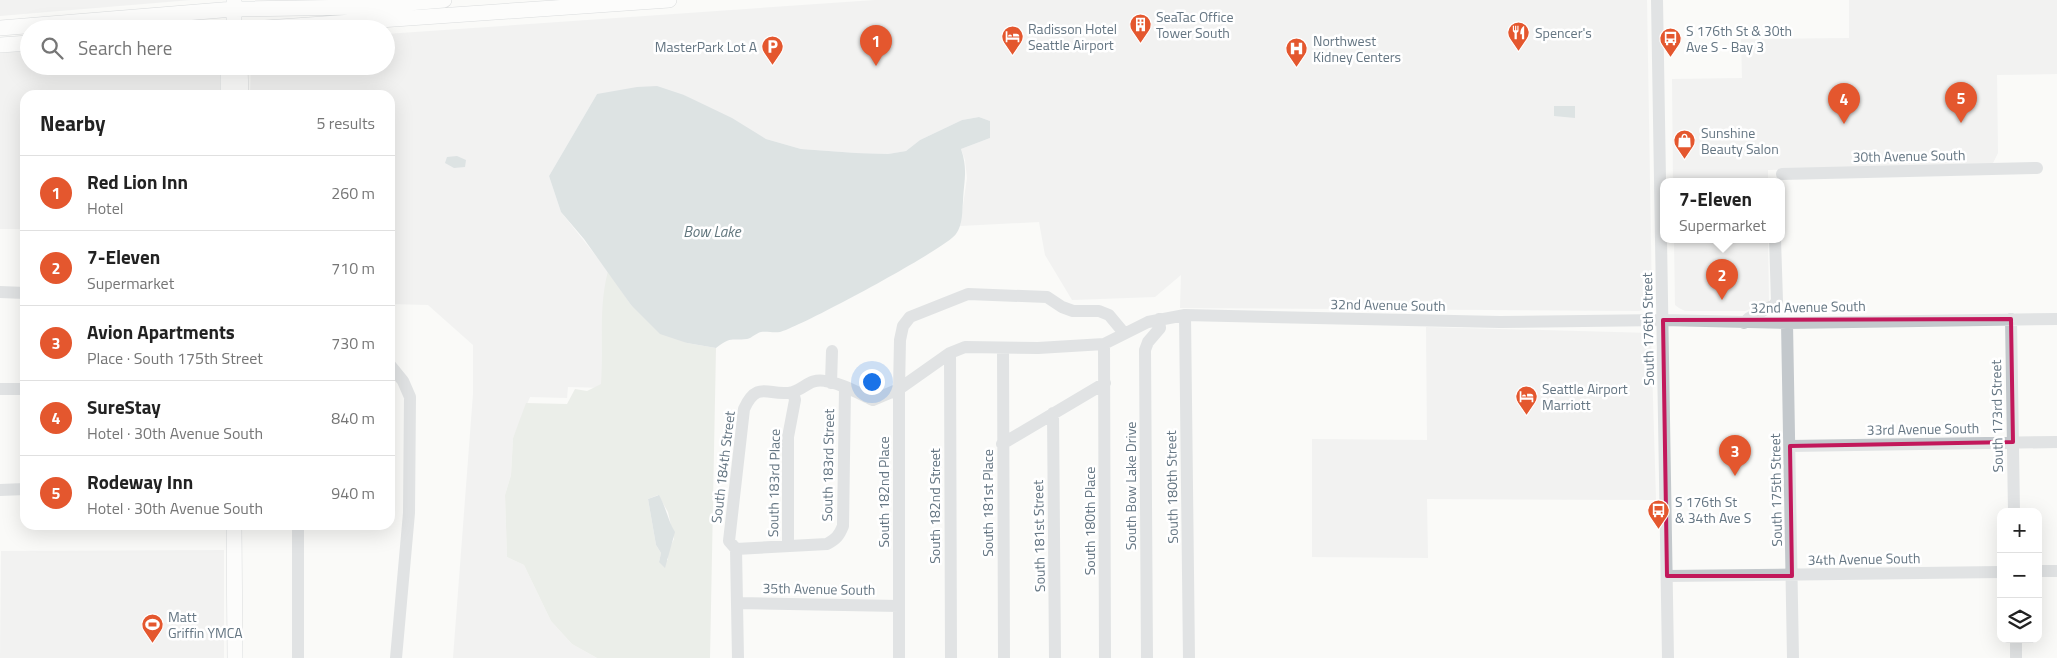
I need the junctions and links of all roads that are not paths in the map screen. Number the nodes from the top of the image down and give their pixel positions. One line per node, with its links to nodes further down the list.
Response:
1 (444, 0): 4 (main road)
2 (669, 0): 7 (main road)
3 (1657, 0): 19 (street, South 176th Street)
4 (234, 4): 5 (main road); 6 (main road)
5 (116, 20)
6 (234, 20)
7 (379, 20)
8 (20, 27): 9 (main road)
9 (2, 28): 10 (main road)
10 (20, 36)
11 (20, 44): 12 (main road)
12 (0, 45)
13 (228, 75): 15 (main road)
14 (240, 75): 16 (main road)
15 (228, 90)
16 (241, 90)
17 (2037, 168): 18 (street, 30th Avenue South)
18 (1782, 174)
19 (1660, 178)
20 (1662, 243): 28 (street, South 176th Street)
21 (1774, 243): 29 (street)
22 (0, 292): 23 (street)
23 (20, 293)
24 (1185, 315): 25 (street, 32nd Avenue South); 28 (street, 32nd Avenue South); 75 (street, South 180th Street)
25 (1159, 319): 31 (street, 32nd Avenue South); 74 (street, South Bow Lake Drive)
26 (2011, 319): 27 (street, 32nd Avenue South); 30 (street, 32nd Avenue South); 46 (street, South 173rd Street)
27 (2057, 319)
28 (1663, 320): 29 (street, 32nd Avenue South); 60 (street, South 176th Street)
29 (1744, 323): 30 (street, 32nd Avenue South)
30 (1788, 323): 49 (street, South 175th Street)
31 (1124, 333): 32 (street, 32nd Avenue South); 42 (street, South 182nd Place)
32 (1104, 344): 33 (street, 32nd Avenue South); 38 (street, South 180th Place)
33 (1004, 348): 35 (street, 32nd Avenue South); 48 (street, South 181st Place)
34 (832, 351): 37 (street)
35 (950, 353): 42 (street, 32nd Avenue South); 70 (street, South 182nd Street)
36 (395, 371): 67 (street)
37 (831, 383): 39 (street, 32nd Avenue South); 43 (street, 32nd Avenue South)
38 (1105, 383): 45 (street); 73 (street, South 180th Place)
39 (845, 388): 42 (street, 32nd Avenue South); 55 (street, South 183rd Street)
40 (0, 389): 41 (street)
41 (20, 389)
42 (899, 389): 63 (street, South 182nd Place)
43 (793, 392): 44 (street, 32nd Avenue South); 55 (street, South 183rd Place)
44 (749, 398): 56 (street, South 184th Street)
45 (1053, 413): 48 (street); 72 (street, South 181st Street)
46 (2013, 442): 47 (street, 33rd Avenue South); 49 (street, 33rd Avenue South); 52 (street, South 173rd Street)
47 (2057, 442)
48 (1002, 444): 71 (street, South 181st Place)
49 (1790, 446): 61 (street, South 175th Street)
50 (0, 490): 51 (street)
51 (20, 490)
52 (2014, 508)
53 (234, 530): 65 (main road)
54 (298, 530): 66 (street)
55 (788, 545): 56 (street)
56 (736, 549): 62 (street, South 184th Street)
57 (2042, 571): 58 (street)
58 (2057, 571)
59 (1997, 572): 61 (street, 34th Avenue South)
60 (1667, 576): 61 (street, 34th Avenue South); 76 (street, South 176th Street)
61 (1792, 576): 77 (street, South 175th Street)
62 (739, 603): 63 (street, 35th Avenue South); 68 (street, South 184th Street)
63 (899, 606): 69 (street, South 182nd Place)
64 (2016, 643): 78 (street)
65 (235, 658)
66 (298, 658)
67 (396, 658)
68 (738, 658)
69 (899, 658)
70 (950, 658)
71 (1004, 658)
72 (1055, 658)
73 (1105, 658)
74 (1147, 658)
75 (1189, 658)
76 (1668, 658)
77 (1793, 658)
78 (2016, 658)

